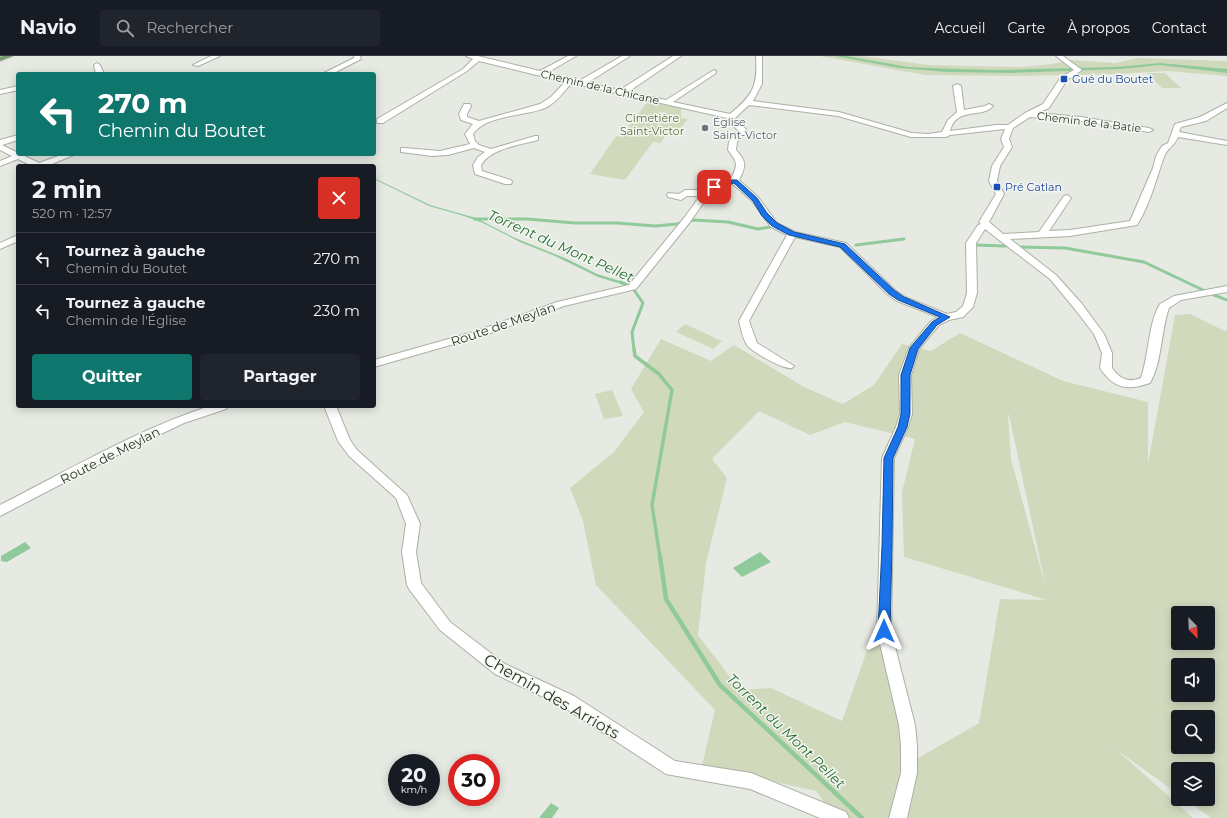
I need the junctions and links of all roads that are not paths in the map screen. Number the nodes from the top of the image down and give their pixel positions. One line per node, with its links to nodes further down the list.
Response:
1 (10, 56): 11 (main road)
2 (217, 56): 13 (street)
3 (357, 56): 15 (street)
4 (573, 56): 17 (street)
5 (627, 56): 19 (street)
6 (678, 56): 23 (street)
7 (759, 56): 25 (street)
8 (1054, 56): 9 (street)
9 (1060, 56): 30 (street)
10 (474, 57): 17 (street, Chemin de la Chicane); 33 (street)
11 (0, 59)
12 (97, 65): 14 (street)
13 (196, 65)
14 (99, 72)
15 (330, 72)
16 (714, 72): 24 (street)
17 (542, 73): 18 (street, Chemin de la Chicane)
18 (570, 81): 19 (street, Chemin de la Chicane); 34 (street)
19 (580, 83): 23 (street, Chemin de la Chicane)
20 (957, 86): 29 (street)
21 (16, 88): 22 (street)
22 (0, 92)
23 (622, 92): 24 (street, Chemin de la Chicane)
24 (668, 102): 32 (street, Chemin de la Chicane)
25 (748, 103): 32 (street); 38 (street)
26 (467, 106): 34 (street)
27 (989, 106): 29 (street)
28 (1226, 106): 37 (street)
29 (961, 113): 38 (street)
30 (1028, 115): 31 (street, Chemin de la Batie); 35 (street)
31 (1041, 116): 36 (street, Chemin de la Batie); 43 (street)
32 (732, 117): 54 (street)
33 (380, 121)
34 (480, 124): 44 (street)
35 (1010, 127): 38 (street); 59 (street)
36 (1149, 130)
37 (1175, 134): 42 (street); 61 (street)
38 (946, 135)
39 (16, 138): 41 (street)
40 (535, 138): 47 (street)
41 (0, 143)
42 (1227, 143)
43 (1014, 145)
44 (475, 146): 46 (street); 47 (street)
45 (0, 147): 48 (street)
46 (404, 150)
47 (490, 151): 55 (street)
48 (16, 155)
49 (19, 156): 51 (street); 52 (street)
50 (66, 156): 53 (street)
51 (0, 164)
52 (35, 164)
53 (44, 164)
54 (735, 181): 56 (street); 60 (street)
55 (508, 182)
56 (706, 193): 57 (street); 67 (street, Route de Meylan)
57 (671, 195)
58 (1067, 198): 61 (street)
59 (986, 226): 62 (street); 66 (street)
60 (792, 234): 66 (street); 68 (street)
61 (1042, 235): 62 (street)
62 (1000, 236): 65 (street)
63 (16, 239): 64 (street)
64 (0, 246)
65 (1227, 289)
66 (946, 317): 73 (street)
67 (376, 363)
68 (788, 366)
69 (216, 408): 71 (street, Route de Meylan)
70 (331, 408): 72 (street, Chemin des Arriots)
71 (0, 512)
72 (840, 818)
73 (898, 818)

